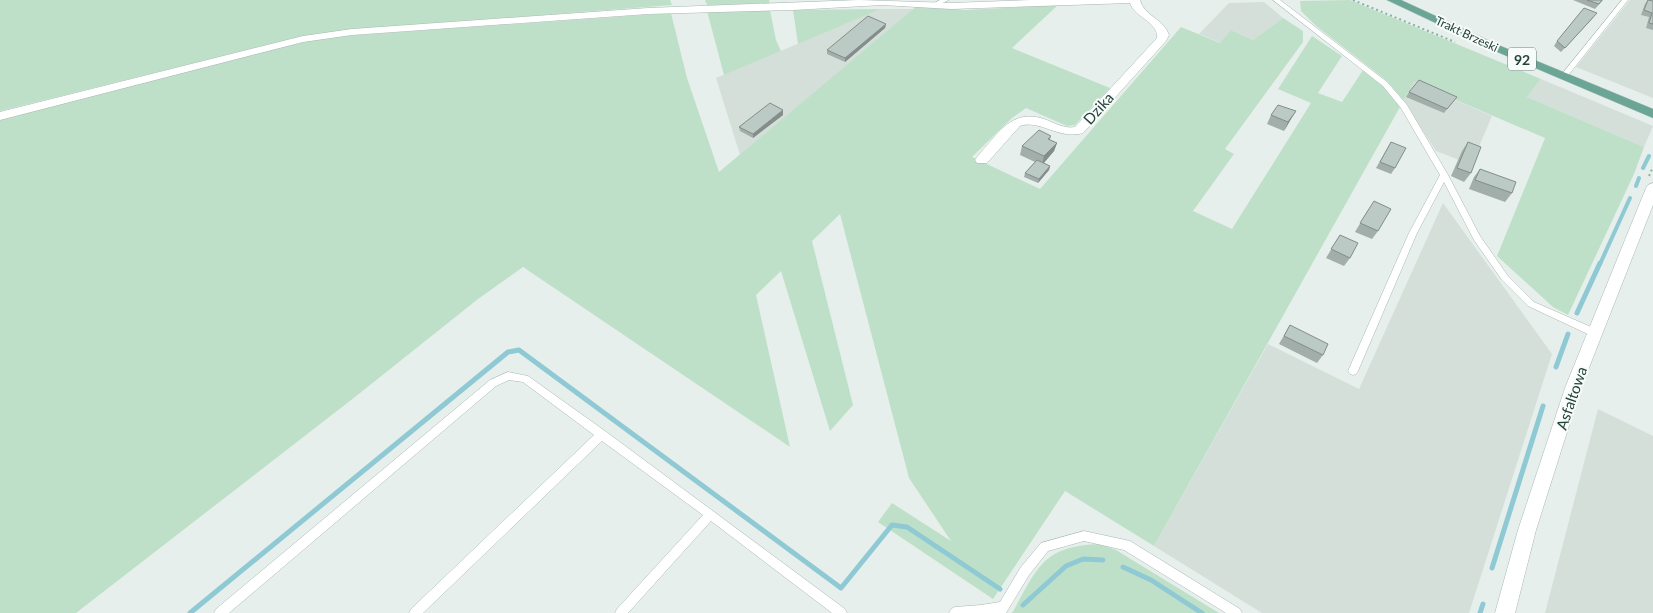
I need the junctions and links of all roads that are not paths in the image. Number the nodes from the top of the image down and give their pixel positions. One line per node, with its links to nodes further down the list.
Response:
1 (946, 0): 7 (lane)
2 (1128, 0): 7 (street)
3 (1135, 0): 11 (street, Dzika)
4 (1276, 0): 12 (lane)
5 (1392, 0): 8 (main road, Trakt Brzeski / 92)
6 (1625, 0): 8 (lane)
7 (933, 5): 10 (street)
8 (1564, 76): 9 (main road, Trakt Brzeski / 92)
9 (1653, 114)
10 (0, 116)
11 (982, 160)
12 (1444, 175): 14 (lane); 15 (lane)
13 (1653, 188): 14 (street, Asfaltowa)
14 (1596, 333): 25 (street, Asfaltowa)
15 (1353, 371)
16 (602, 434): 17 (lane); 19 (lane); 20 (lane)
17 (710, 514): 21 (lane); 22 (lane)
18 (1002, 610): 23 (lane); 24 (lane)
19 (220, 613)
20 (415, 613)
21 (621, 613)
22 (841, 613)
23 (955, 613)
24 (1236, 613)
25 (1505, 613)

